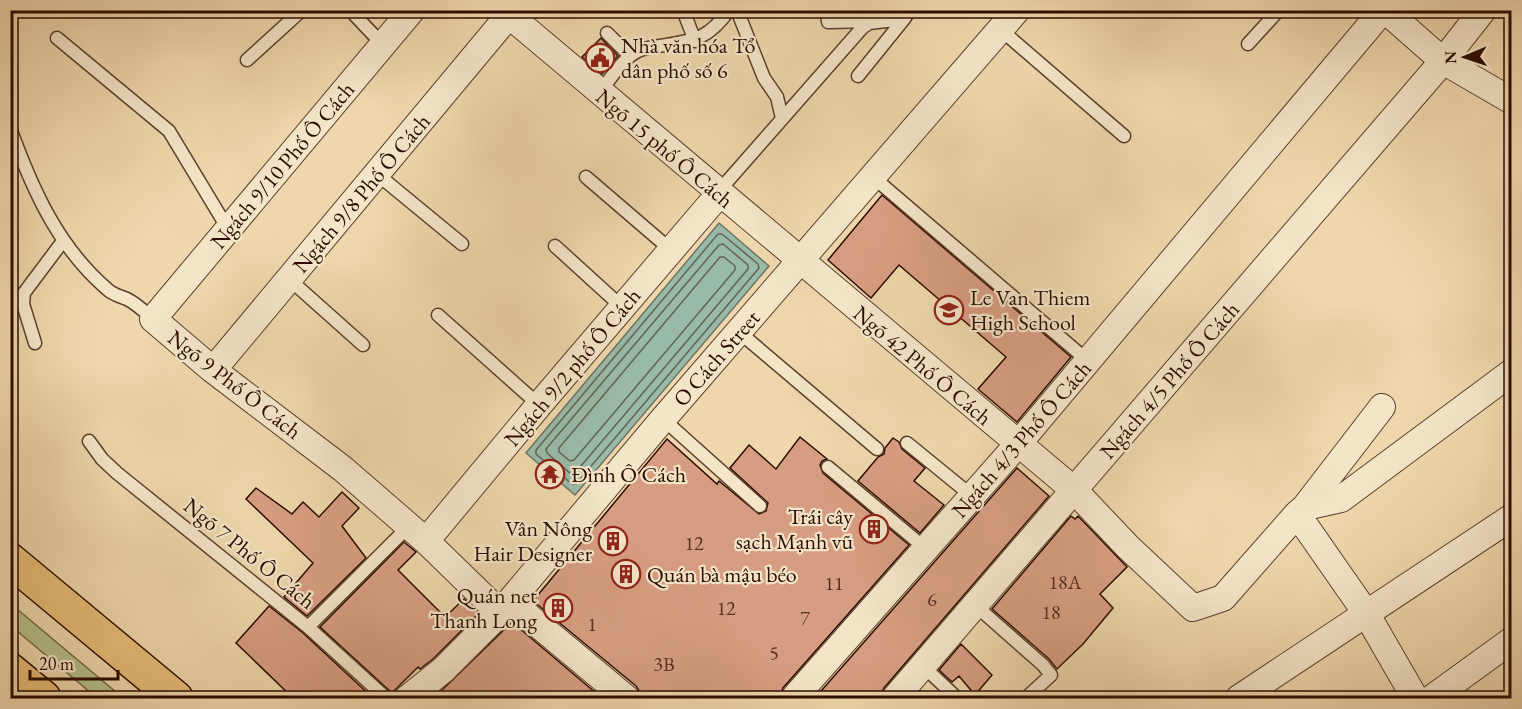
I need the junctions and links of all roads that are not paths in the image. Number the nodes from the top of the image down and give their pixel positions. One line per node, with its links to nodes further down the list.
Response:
1 (302, 10): 21 (lane)
2 (350, 10): 19 (lane)
3 (412, 10): 19 (street, Ngách 9/10 Phố Ô Cách)
4 (683, 10): 17 (lane)
5 (729, 10): 17 (lane)
6 (737, 10): 26 (lane)
7 (827, 10): 14 (lane)
8 (1279, 10): 18 (lane)
9 (1384, 10): 22 (street); 46 (street, Ngách 4/3 Phố Ô Cách)
10 (1483, 10): 22 (street, Ngách 4/5 Phố Ô Cách)
11 (506, 13): 24 (street, Ngõ 15 phố Ô Cách); 29 (street, Ngách 9/8 Phố Ô Cách)
12 (907, 15): 14 (lane); 23 (lane)
13 (1009, 20): 28 (lane); 31 (street, O Cách Street)
14 (877, 21): 26 (lane)
15 (607, 33): 20 (lane)
16 (57, 38): 33 (lane)
17 (695, 40): 20 (lane)
18 (1248, 44)
19 (383, 45): 33 (street, Ngách 9/10 Phố Ô Cách)
20 (630, 56): 24 (lane)
21 (247, 60)
22 (1443, 61): 25 (street); 57 (street, Ngách 4/5 Phố Ô Cách)
23 (858, 76)
24 (600, 92): 32 (street, Ngõ 15 phố Ô Cách)
25 (1512, 102)
26 (782, 118): 32 (lane)
27 (10, 128): 34 (lane, Ngõ 9 Phố Ô Cách)
28 (1125, 136)
29 (376, 174): 35 (lane); 39 (street, Ngách 9/8 Phố Ô Cách)
30 (586, 177): 37 (lane)
31 (873, 177): 38 (street, O Cách Street); 46 (lane)
32 (719, 193): 37 (street, Ngách 9/2 phố Ô Cách); 38 (street, Ngõ 15 phố Ô Cách)
33 (228, 229): 42 (street, Ngách 9/10 Phố Ô Cách)
34 (63, 241): 42 (lane, Ngõ 9 Phố Ô Cách); 44 (lane)
35 (462, 244)
36 (555, 246): 40 (lane)
37 (671, 250): 40 (street, Ngách 9/2 phố Ô Cách)
38 (800, 261): 43 (street, O Cách Street); 54 (street, Ngõ 42 Phố Ô Cách)
39 (289, 279): 45 (lane); 47 (street, Ngách 9/8 Phố Ô Cách)
40 (622, 307): 49 (street, Ngách 9/2 phố Ô Cách)
41 (438, 315): 49 (lane)
42 (153, 319): 47 (street, Ngõ 9 Phố Ô Cách)
43 (739, 332): 51 (street, O Cách Street); 55 (lane)
44 (35, 343)
45 (363, 345)
46 (1088, 361): 54 (street, Ngách 4/3 Phố Ô Cách)
47 (213, 370): 62 (street, Ngõ 9 Phố Ô Cách)
48 (1512, 372): 60 (street)
49 (539, 405): 62 (street, Ngách 9/2 phố Ô Cách)
50 (1382, 407): 60 (street)
51 (663, 419): 59 (lane); 66 (street, O Cách Street)
52 (89, 441): 68 (lane, Ngõ 7 Phố Ô Cách)
53 (907, 443): 58 (lane)
54 (1018, 444): 57 (street, Ngõ 42 Phố Ô Cách); 58 (street, Ngách 4/3 Phố Ô Cách)
55 (877, 449)
56 (828, 467): 63 (lane)
57 (1074, 490): 60 (street, Ngõ 42 Phố Ô Cách); 65 (street, Ngách 4/5 Phố Ô Cách)
58 (972, 496): 63 (street, Ngách 4/3 Phố Ô Cách)
59 (760, 506)
60 (1301, 511): 67 (street)
61 (1512, 518): 67 (street)
62 (417, 534): 66 (street, Ngõ 9 Phố Ô Cách); 68 (lane)
63 (925, 549): 77 (street, Ngách 4/3 Phố Ô Cách)
64 (10, 560): 73 (main road)
65 (975, 605): 70 (street, Ngách 4/5 Phố Ô Cách); 80 (lane)
66 (506, 607): 75 (street, O Cách Street); 76 (street, Ngõ 9 Phố Ô Cách)
67 (1366, 614): 81 (street); 82 (street)
68 (308, 627): 74 (lane, Ngõ 7 Phố Ô Cách)
69 (1512, 640): 83 (street)
70 (923, 666): 78 (street, Ngách 4/5 Phố Ô Cách); 79 (lane)
71 (10, 670): 72 (main road)
72 (44, 699)
73 (176, 699)
74 (386, 699)
75 (408, 699)
76 (626, 699)
77 (794, 699)
78 (895, 699)
79 (957, 699)
80 (1026, 699)
81 (1239, 699)
82 (1415, 699)
83 (1432, 699)

